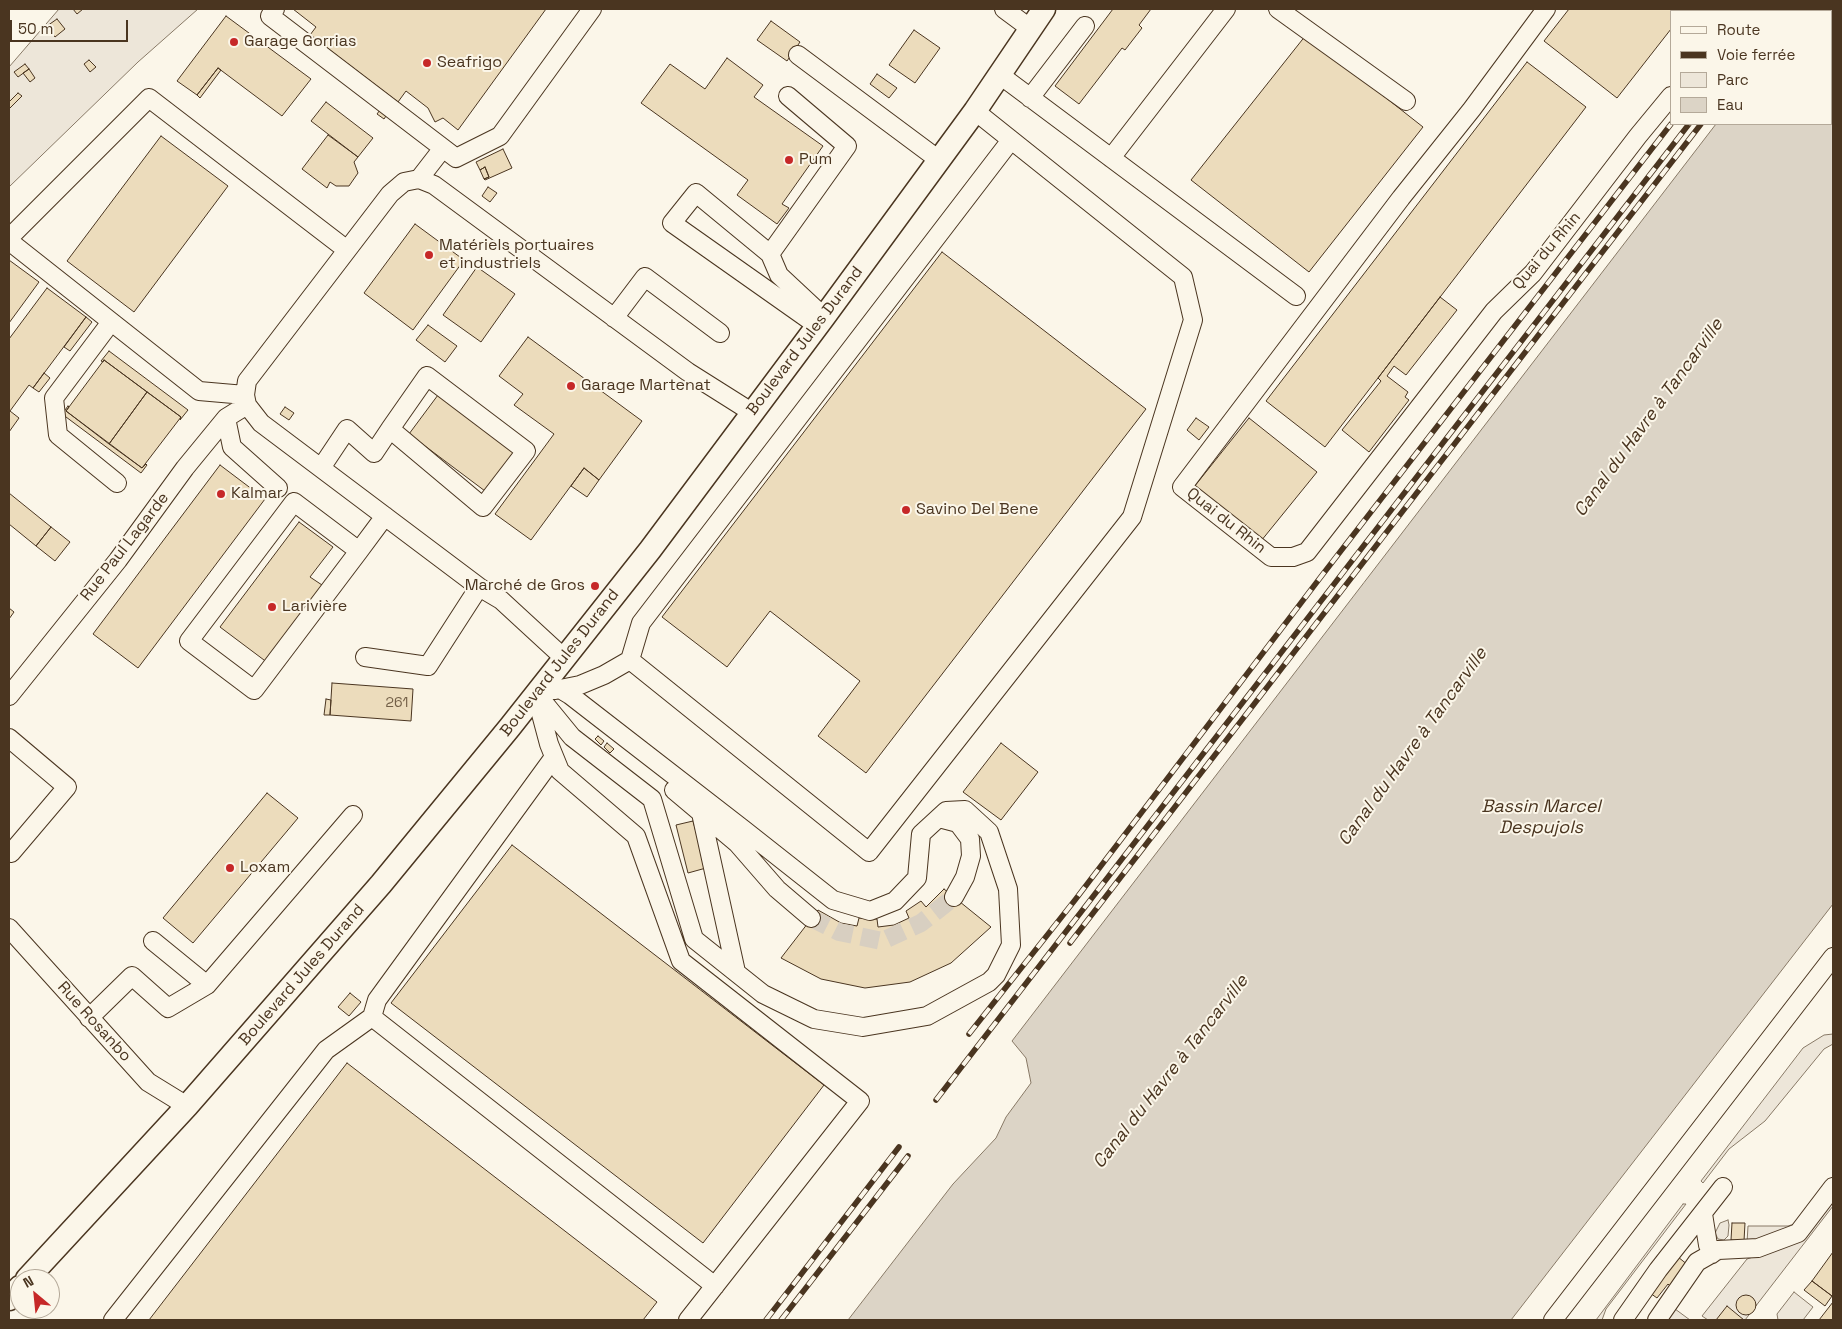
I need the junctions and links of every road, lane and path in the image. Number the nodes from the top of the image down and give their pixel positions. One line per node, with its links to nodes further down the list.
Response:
1 (275, 9): 18 (street)
2 (592, 9): 18 (street)
3 (1004, 9): 9 (street)
4 (1044, 9): 9 (main road, Boulevard Jules Durand)
5 (1226, 9): 19 (street)
6 (1278, 9): 15 (street)
7 (1546, 9): 13 (street, Quai du Rhin)
8 (1085, 26): 14 (street)
9 (1031, 28): 11 (main road, Boulevard Jules Durand)
10 (798, 55): 20 (street)
11 (1000, 75): 14 (street); 16 (main road, Boulevard Jules Durand)
12 (788, 96): 24 (street)
13 (1670, 97)
14 (1030, 98): 19 (street)
15 (1406, 101)
16 (975, 111): 17 (street); 20 (main road, Boulevard Jules Durand)
17 (1011, 140): 42 (street); 42 (street)
18 (443, 148): 21 (street)
19 (1111, 158): 25 (street)
20 (939, 160): 28 (main road, Boulevard Jules Durand)
21 (419, 179): 23 (street); 26 (street)
22 (9, 239): 23 (street); 27 (street)
23 (347, 250): 30 (street)
24 (770, 254): 28 (street); 28 (street)
25 (1296, 296)
26 (614, 318): 29 (street); 31 (street)
27 (112, 322): 30 (street); 35 (street)
28 (821, 322): 31 (main road, Boulevard Jules Durand)
29 (720, 332)
30 (246, 400): 32 (street, Rue Paul Lagarde); 34 (street)
31 (753, 413): 41 (main road, Boulevard Jules Durand)
32 (226, 418): 36 (street); 44 (street, Rue Paul Lagarde)
33 (390, 429): 33 (street); 34 (street)
34 (321, 468): 37 (street)
35 (117, 483)
36 (278, 488)
37 (385, 516): 38 (street); 39 (street)
38 (359, 551): 38 (street)
39 (479, 587): 40 (street); 41 (street)
40 (365, 657)
41 (564, 658): 43 (main road, Boulevard Jules Durand)
42 (630, 660): 43 (street)
43 (548, 691): 46 (street); 47 (street); 49 (street); 56 (street); 60 (main road, Boulevard Jules Durand)
44 (9, 696)
45 (9, 738): 50 (street)
46 (554, 757): 58 (street); 66 (street)
47 (701, 812): 52 (street); 56 (street)
48 (353, 815): 57 (street)
49 (939, 818): 51 (street); 56 (street)
50 (10, 853)
51 (954, 897)
52 (811, 918)
53 (9, 928): 59 (street, Rue Rosanbo)
54 (153, 941): 57 (street)
55 (1833, 957): 69 (street)
56 (736, 972)
57 (207, 985): 59 (street)
58 (372, 1017): 66 (street); 67 (street)
59 (89, 1018): 60 (street, Rue Rosanbo)
60 (187, 1106): 65 (main road, Boulevard Jules Durand)
61 (1723, 1187): 63 (street)
62 (1833, 1188): 64 (street)
63 (1703, 1214): 64 (street); 70 (street)
64 (1712, 1254): 71 (street)
65 (36, 1269)
66 (715, 1286): 68 (street)
67 (113, 1320)
68 (688, 1320)
69 (1553, 1320)
70 (1623, 1320)
71 (1657, 1320)

